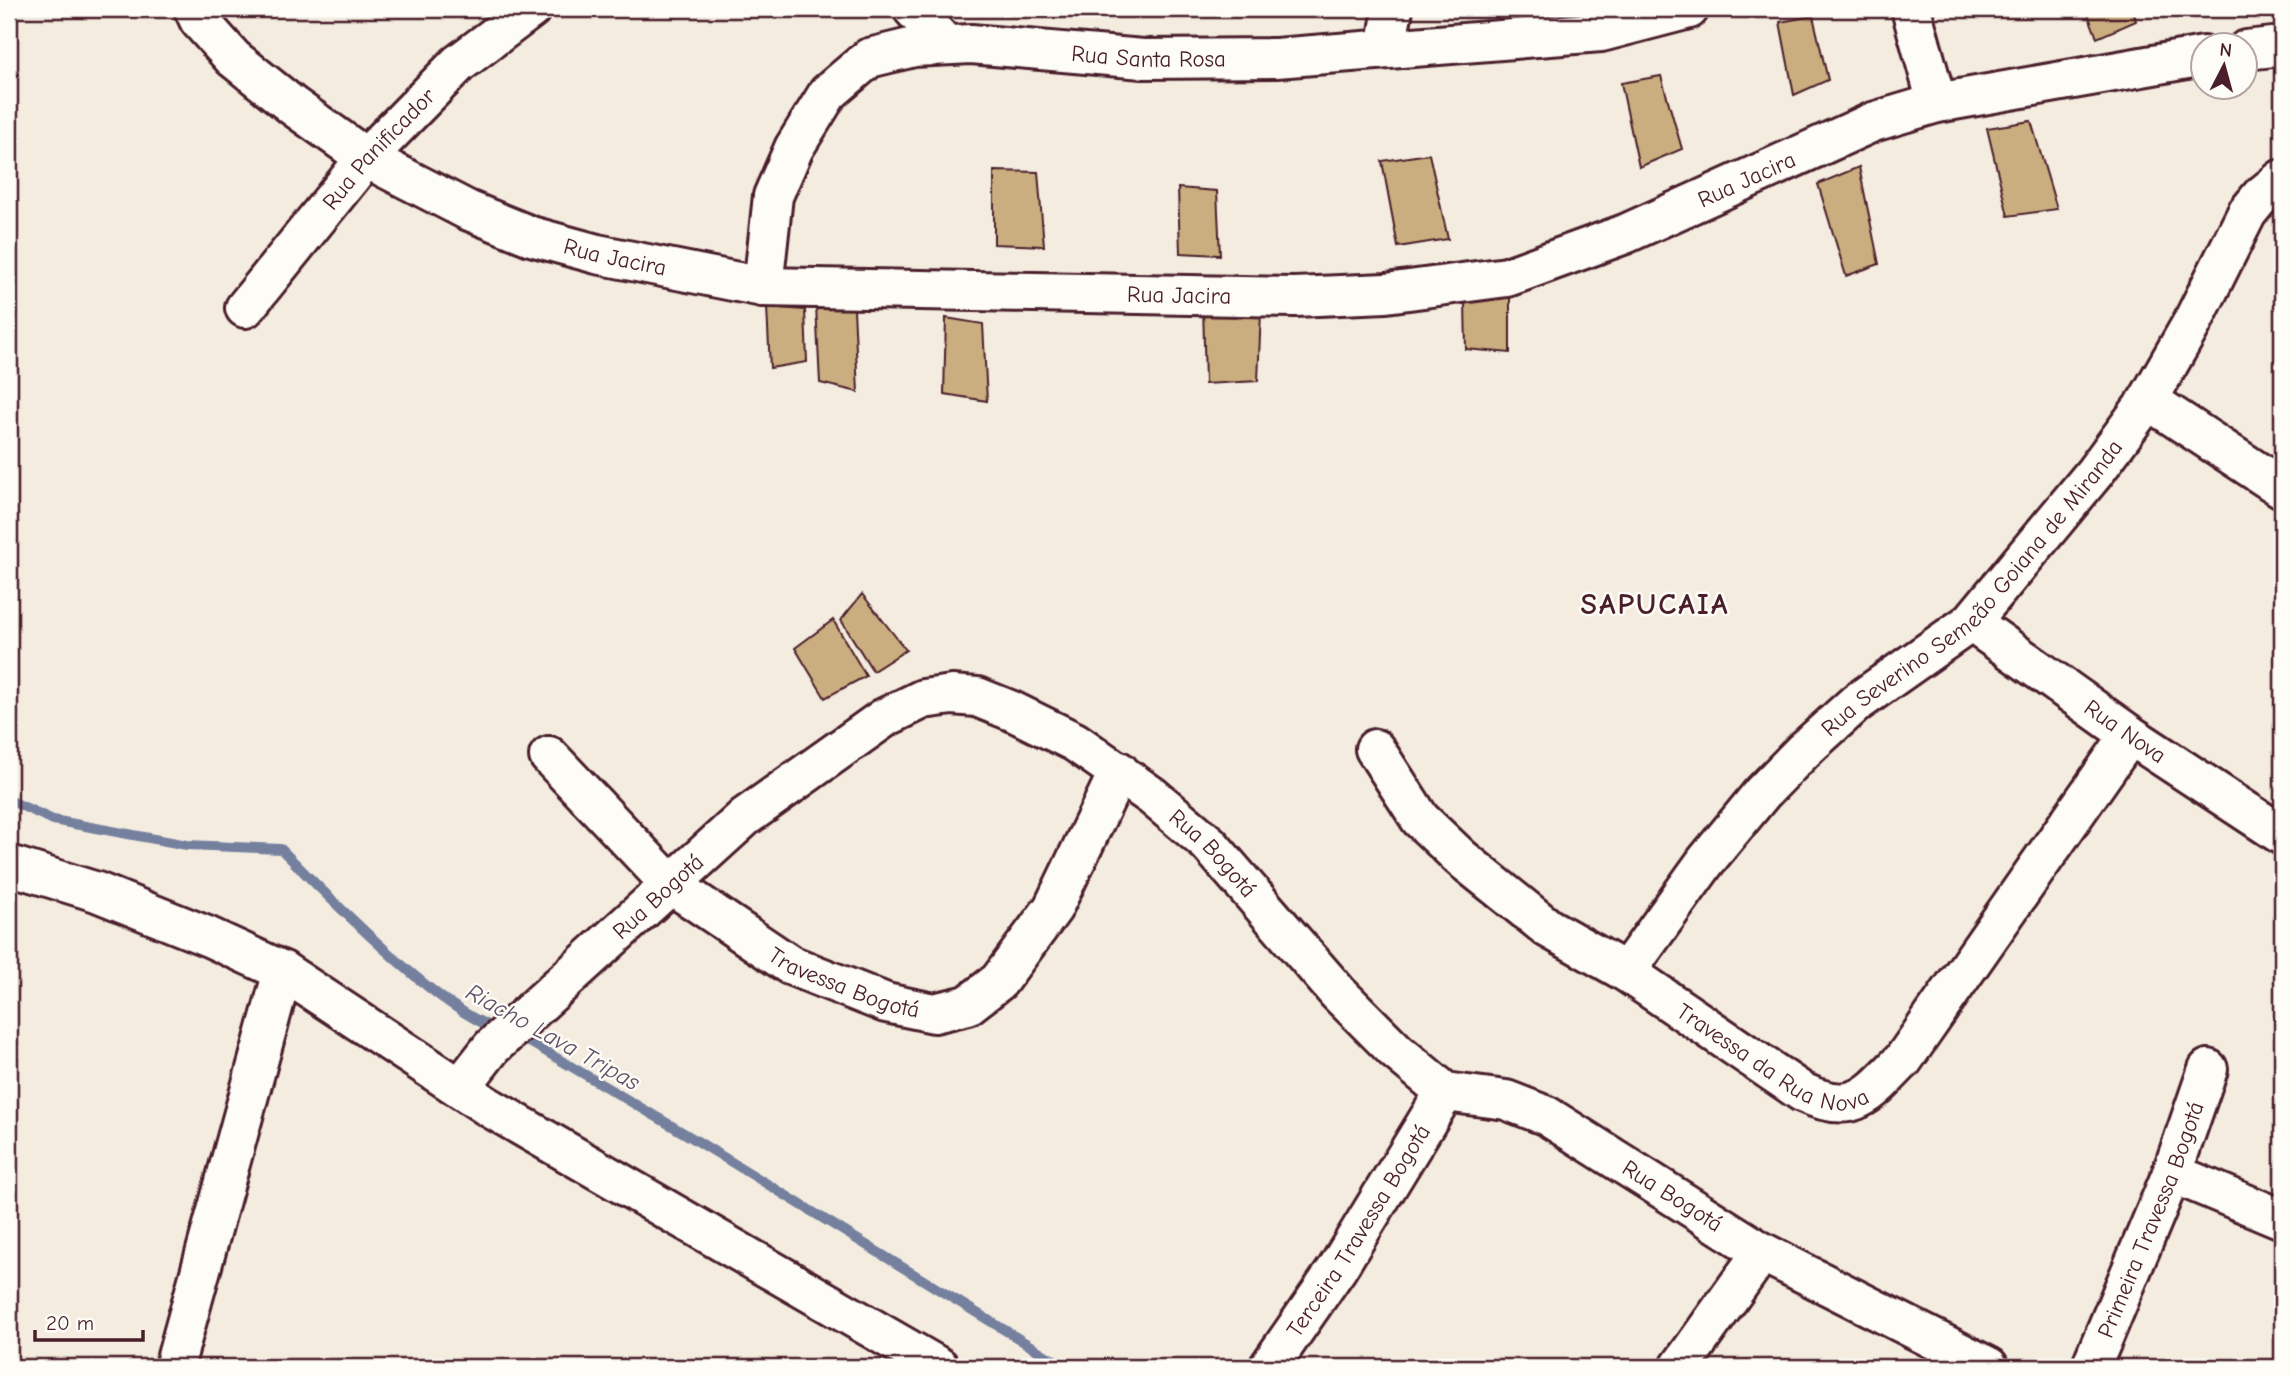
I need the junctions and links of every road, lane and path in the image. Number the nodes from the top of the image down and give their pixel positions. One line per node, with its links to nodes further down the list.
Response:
1 (194, 9): 13 (street, Rua Jacira)
2 (531, 9): 13 (street, Rua Panificador)
3 (913, 9): 7 (street)
4 (1393, 9): 10 (street)
5 (1689, 9): 10 (street, Rua Santa Rosa)
6 (1910, 9): 12 (street)
7 (946, 45): 10 (street, Rua Santa Rosa); 15 (street, Rua Santa Rosa)
8 (2282, 46): 9 (street)
9 (2260, 48)
10 (1385, 49)
11 (2190, 58): 12 (street, Rua Jacira)
12 (1937, 103): 15 (street, Rua Jacira)
13 (366, 158): 15 (street, Rua Jacira); 16 (street, Rua Panificador)
14 (2282, 179): 17 (street, Rua Severino Semeão Goiana de Miranda)
15 (763, 287)
16 (245, 308)
17 (2148, 400): 18 (street); 19 (street, Rua Severino Semeão Goiana de Miranda)
18 (2282, 488)
19 (1971, 622): 20 (street, Rua Nova); 28 (street, Rua Severino Semeão Goiana de Miranda)
20 (2130, 735): 24 (street, Rua Nova); 28 (street, Travessa da Rua Nova)
21 (1375, 749): 28 (street, Travessa da Rua Nova)
22 (550, 756): 26 (street, Travessa Bogotá)
23 (1119, 771): 26 (street, Rua Bogotá); 26 (street, Travessa Bogotá); 31 (street, Rua Bogotá)
24 (2282, 835)
25 (9, 865): 27 (street)
26 (670, 884): 30 (street, Rua Bogotá)
27 (283, 971): 30 (street); 35 (street)
28 (1626, 972)
29 (2207, 1069): 32 (street, Primeira Travessa Bogotá)
30 (460, 1088): 36 (street)
31 (1445, 1092): 34 (street, Rua Bogotá); 37 (street, Terceira Travessa Bogotá)
32 (2172, 1173): 33 (street); 40 (street, Primeira Travessa Bogotá)
33 (2282, 1219)
34 (1762, 1252): 38 (street); 39 (street, Rua Bogotá)
35 (176, 1360)
36 (939, 1367)
37 (1269, 1367)
38 (1680, 1367)
39 (1989, 1367)
40 (2091, 1367)

